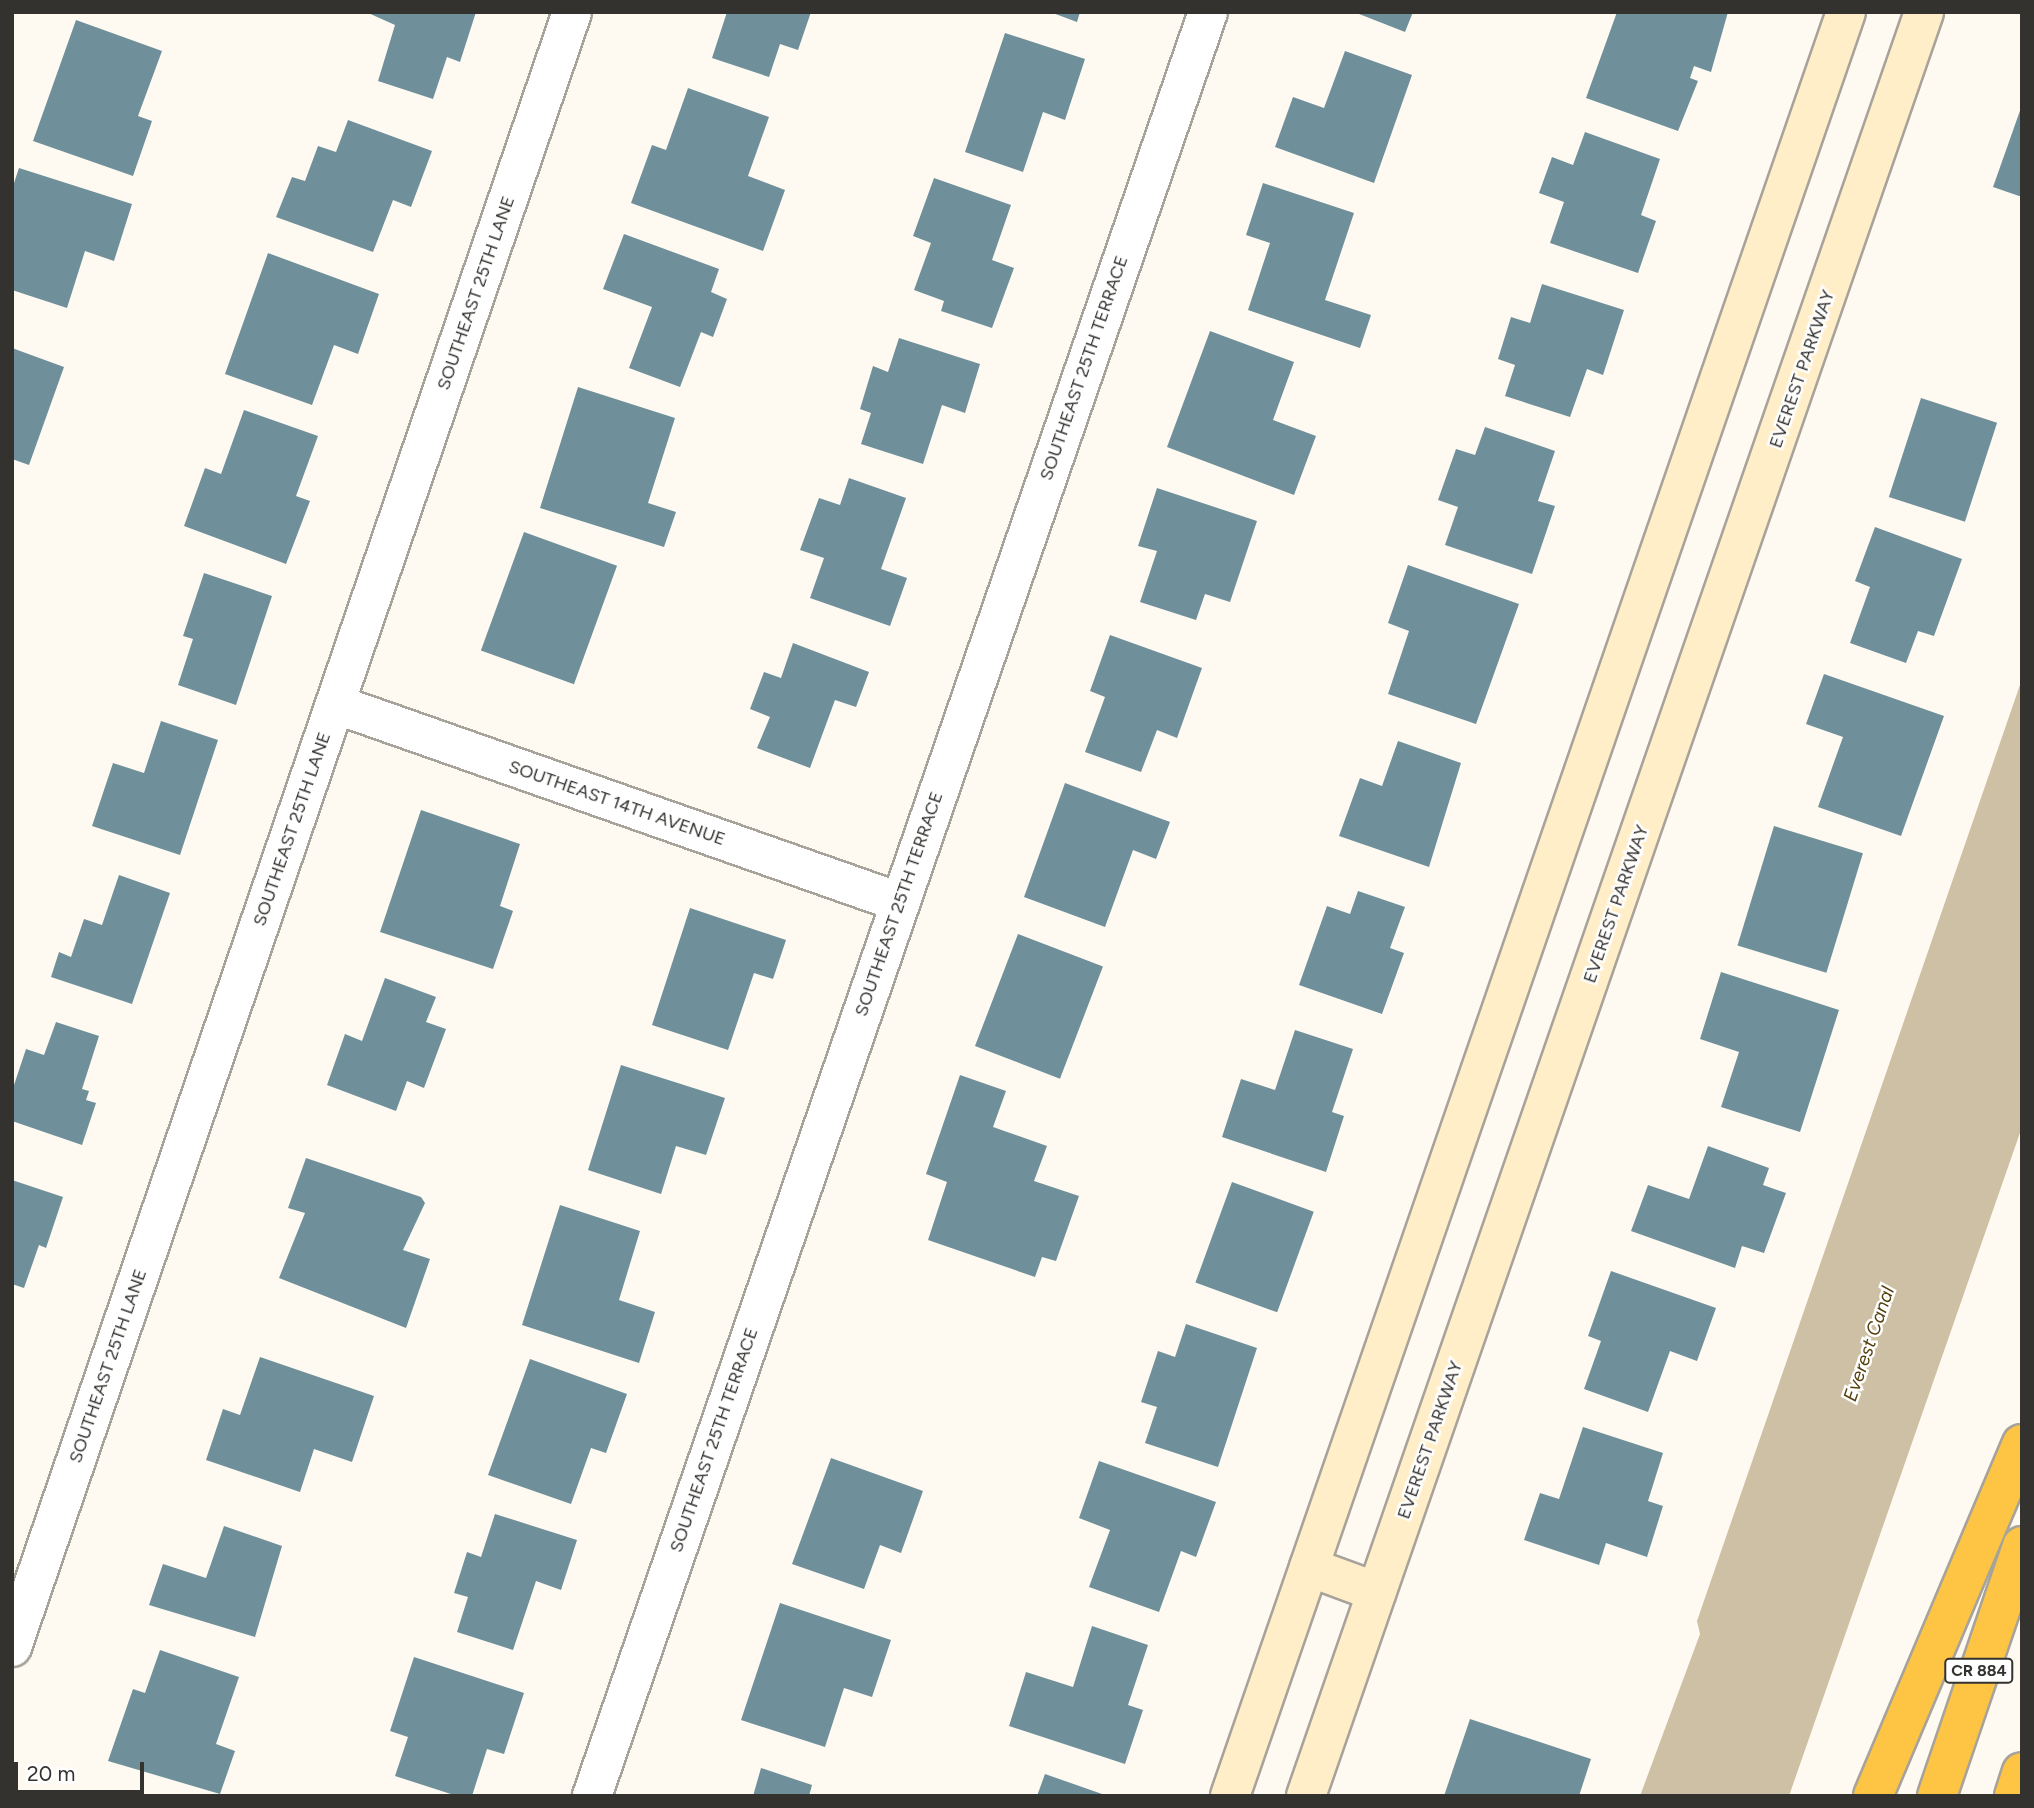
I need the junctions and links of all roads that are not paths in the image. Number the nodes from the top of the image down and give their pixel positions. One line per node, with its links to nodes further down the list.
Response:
1 (572, 12): 5 (street, SOUTHEAST 25TH LANE)
2 (1208, 12): 6 (street, SOUTHEAST 25TH TERRACE)
3 (1846, 12): 9 (street)
4 (1924, 12): 10 (street, EVEREST PARKWAY)
5 (335, 705): 6 (street, SOUTHEAST 14TH AVENUE); 11 (street, SOUTHEAST 25TH LANE)
6 (899, 902): 13 (street, SOUTHEAST 25TH TERRACE)
7 (2022, 1444): 16 (highway)
8 (2022, 1546): 17 (highway, CR 884)
9 (1309, 1567): 10 (street); 14 (street)
10 (1377, 1592): 15 (street, EVEREST PARKWAY)
11 (12, 1647)
12 (2022, 1772): 18 (highway)
13 (592, 1796)
14 (1230, 1796)
15 (1306, 1796)
16 (1873, 1796)
17 (1937, 1796)
18 (2014, 1796)

